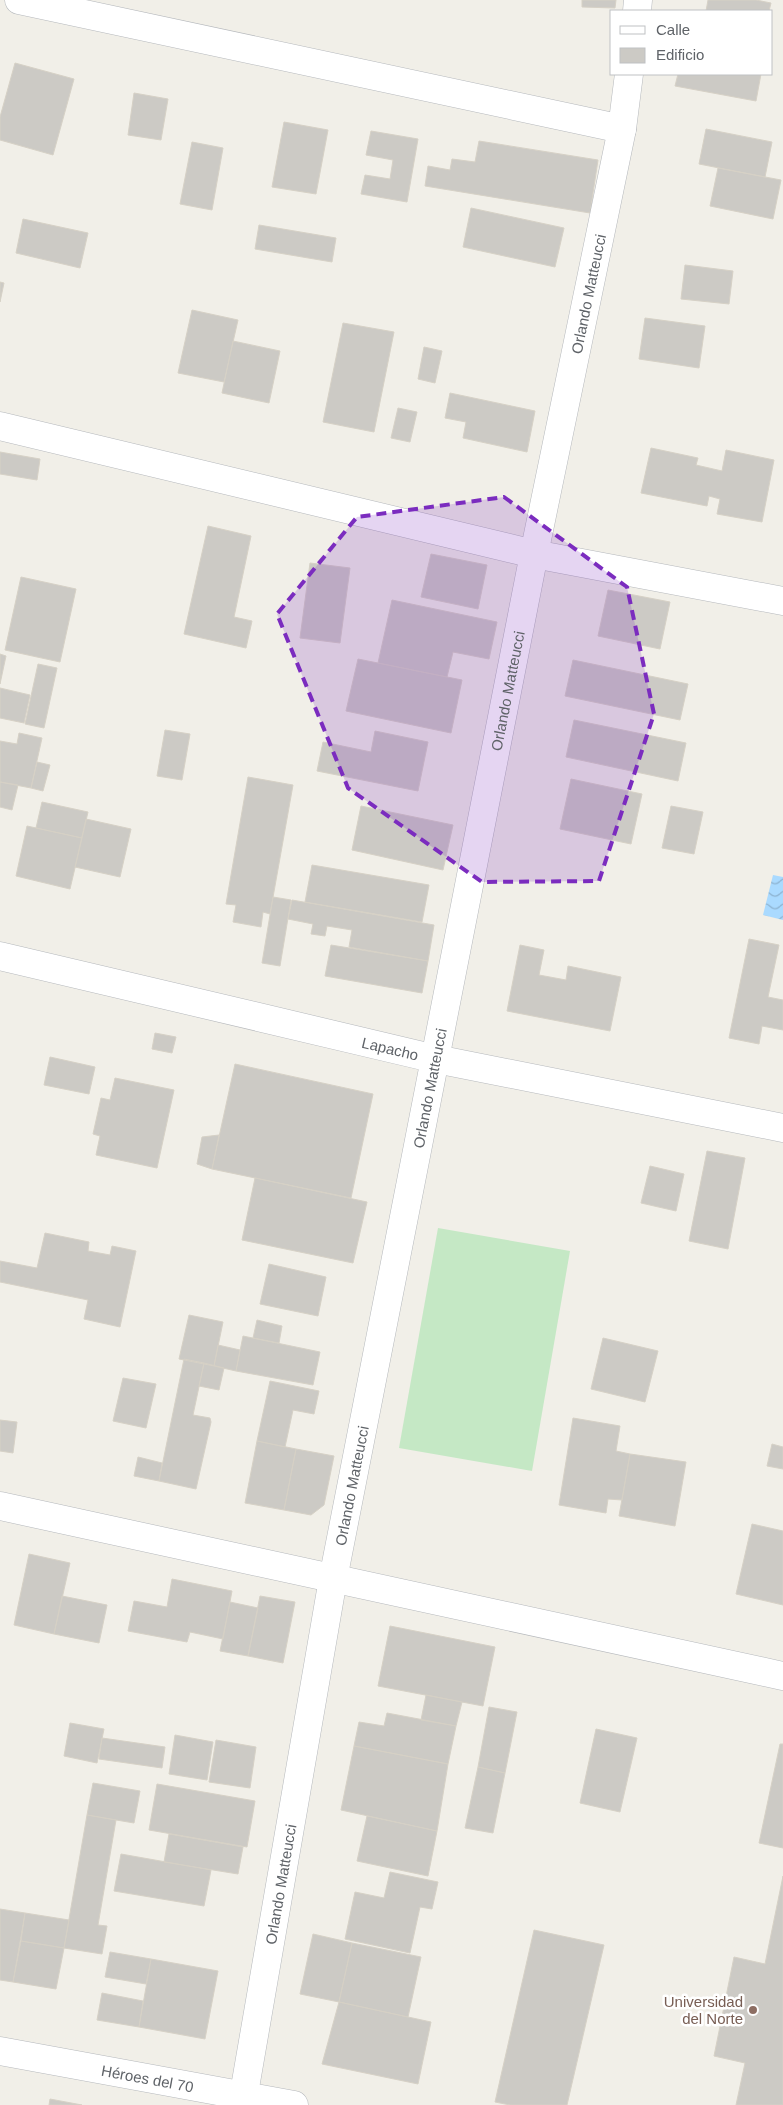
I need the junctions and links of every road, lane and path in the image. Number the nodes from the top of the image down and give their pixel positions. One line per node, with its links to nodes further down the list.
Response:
1 (19, 0): 3 (street)
2 (630, 75): 3 (street, Orlando Matteucci)
3 (622, 129): 5 (street, Orlando Matteucci)
4 (0, 426): 5 (street)
5 (534, 554): 6 (street); 8 (street, Orlando Matteucci)
6 (783, 601)
7 (0, 956): 8 (street, Lapacho)
8 (436, 1058): 9 (street, Lapacho); 11 (street, Orlando Matteucci)
9 (783, 1128)
10 (0, 1506): 11 (street)
11 (333, 1579): 12 (street); 14 (street, Orlando Matteucci)
12 (783, 1676)
13 (0, 2050): 14 (street, Héroes del 70)
14 (243, 2100): 15 (street, Héroes del 70)
15 (294, 2105)

